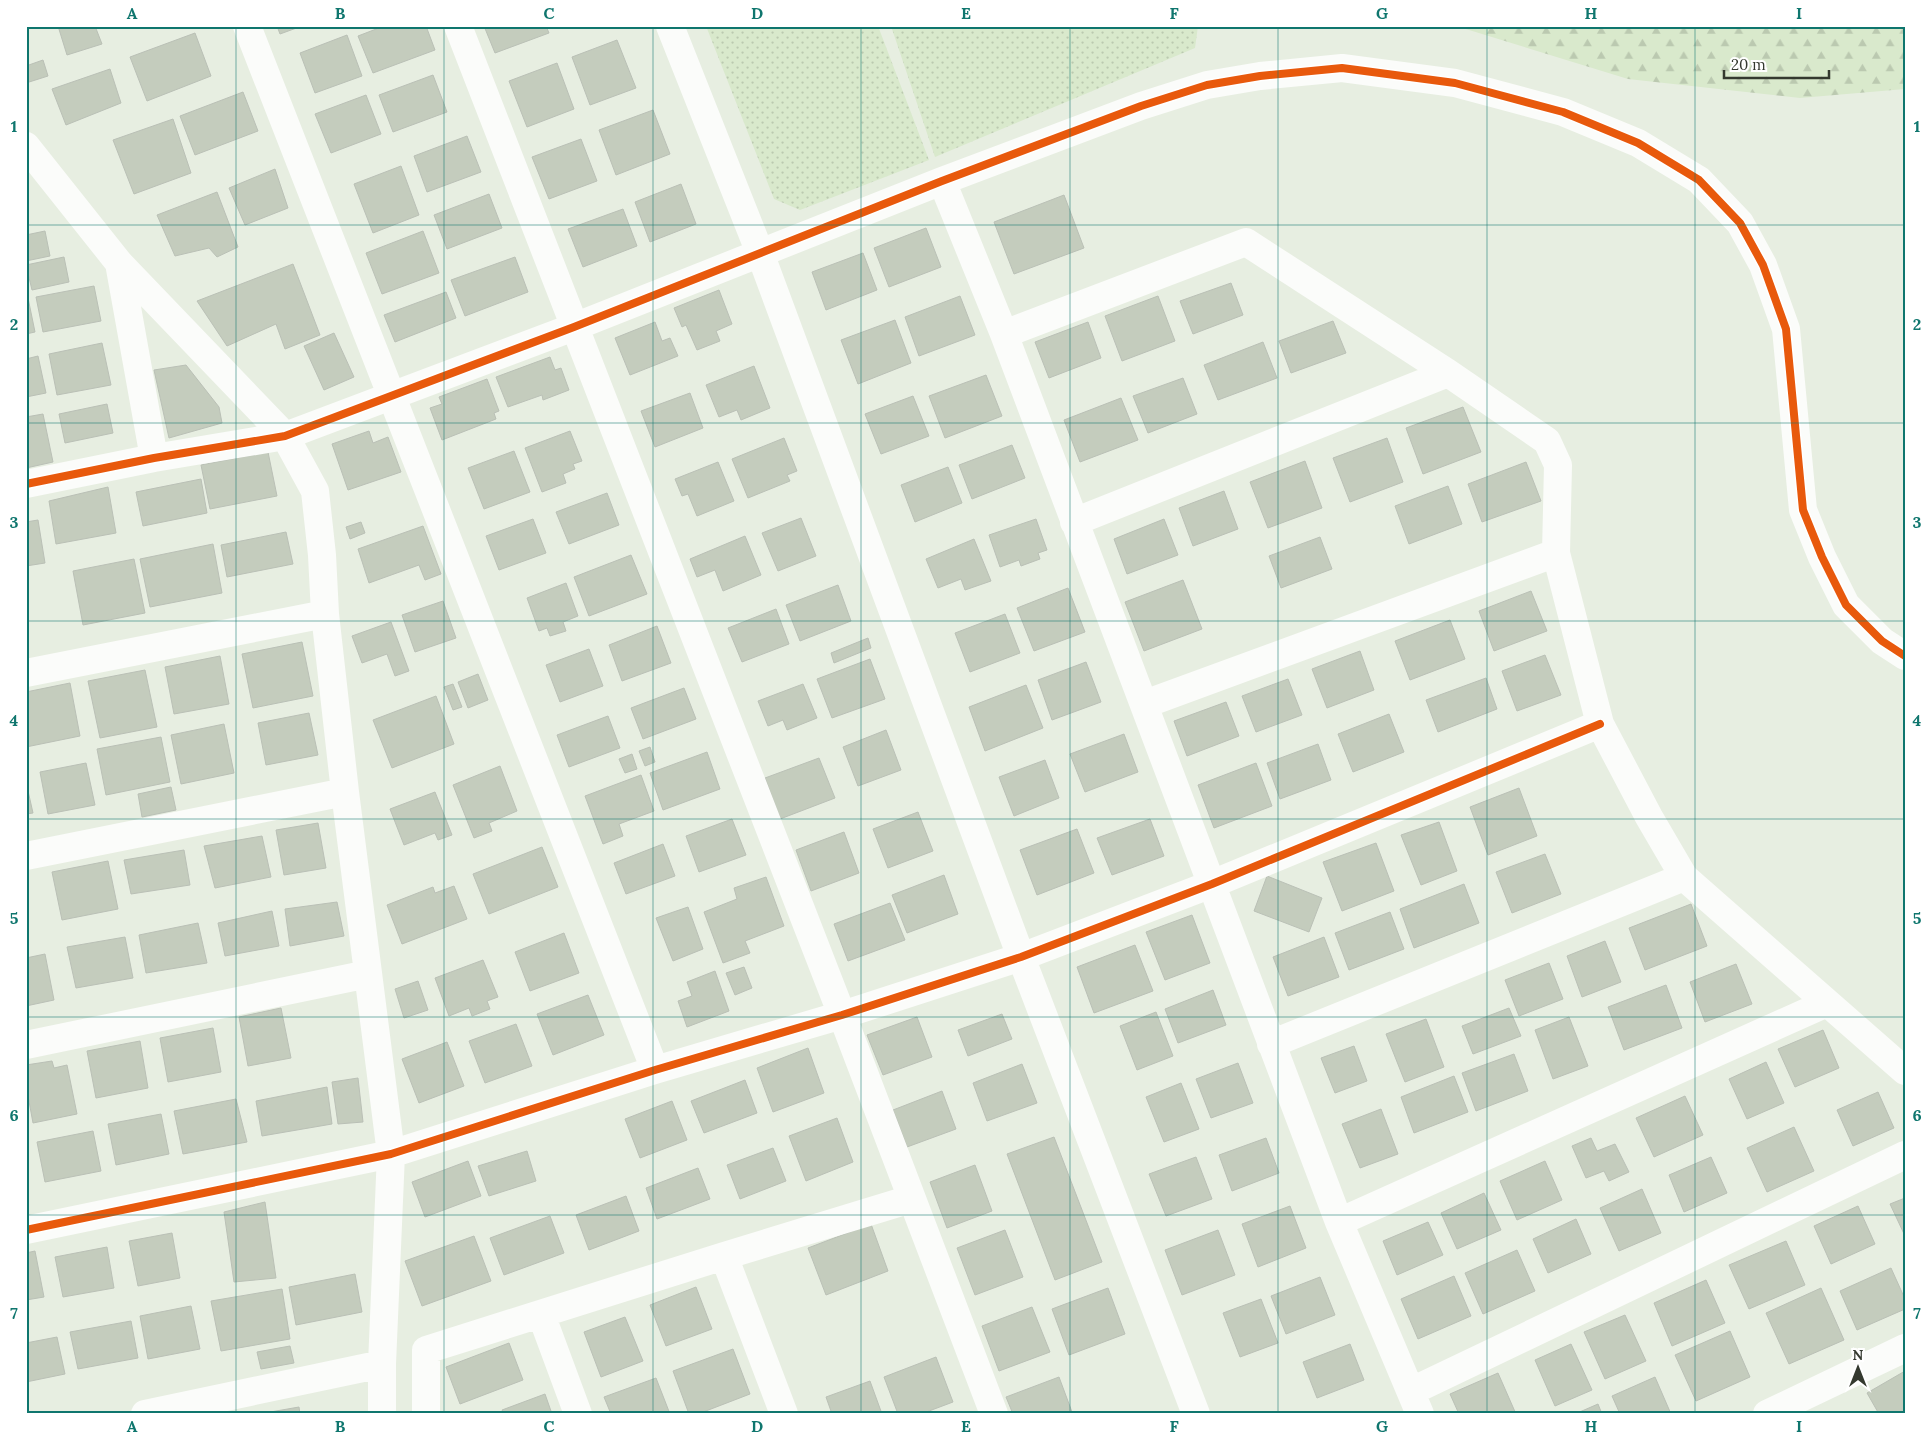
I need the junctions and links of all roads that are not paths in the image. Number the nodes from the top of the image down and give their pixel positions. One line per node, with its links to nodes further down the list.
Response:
1 (247, 26): 11 (street)
2 (458, 26): 8 (street)
3 (670, 26): 6 (street)
4 (26, 146): 7 (street)
5 (942, 181): 6 (street); 9 (street); 18 (street)
6 (760, 253): 8 (street); 26 (street)
7 (119, 263): 12 (street); 13 (street)
8 (574, 327): 11 (street); 29 (street)
9 (1004, 334): 10 (street); 15 (street)
10 (1448, 373): 15 (street); 16 (street)
11 (390, 396): 12 (street); 32 (street)
12 (285, 436): 13 (street); 17 (street)
13 (154, 458): 14 (street)
14 (26, 484)
15 (1074, 522): 20 (street)
16 (1556, 553): 20 (street); 21 (street)
17 (325, 614): 19 (street); 22 (street)
18 (1905, 656)
19 (26, 672)
20 (1145, 704): 25 (street)
21 (1600, 724): 24 (street); 25 (street)
22 (345, 792): 23 (street); 27 (street)
23 (26, 856)
24 (1684, 876): 28 (street); 31 (street)
25 (1212, 884): 26 (street); 31 (street)
26 (1021, 957): 29 (street); 51 (street)
27 (368, 974): 30 (street); 34 (street)
28 (1827, 1003): 33 (street); 37 (street)
29 (842, 1015): 32 (street); 36 (street)
30 (26, 1044)
31 (1271, 1044): 37 (street)
32 (655, 1070): 34 (street)
33 (1905, 1071)
34 (391, 1154): 38 (street); 42 (street)
35 (1905, 1155): 43 (street)
36 (910, 1199): 39 (street); 50 (street)
37 (1339, 1222): 43 (street)
38 (26, 1230)
39 (724, 1256): 40 (street); 49 (street)
40 (541, 1314): 47 (street); 48 (street)
41 (1905, 1348): 44 (street)
42 (382, 1364): 45 (street); 46 (street)
43 (1416, 1402)
44 (1813, 1405): 52 (street)
45 (145, 1414)
46 (382, 1414)
47 (426, 1414)
48 (578, 1414)
49 (784, 1414)
50 (994, 1414)
51 (1196, 1414)
52 (1767, 1414)

